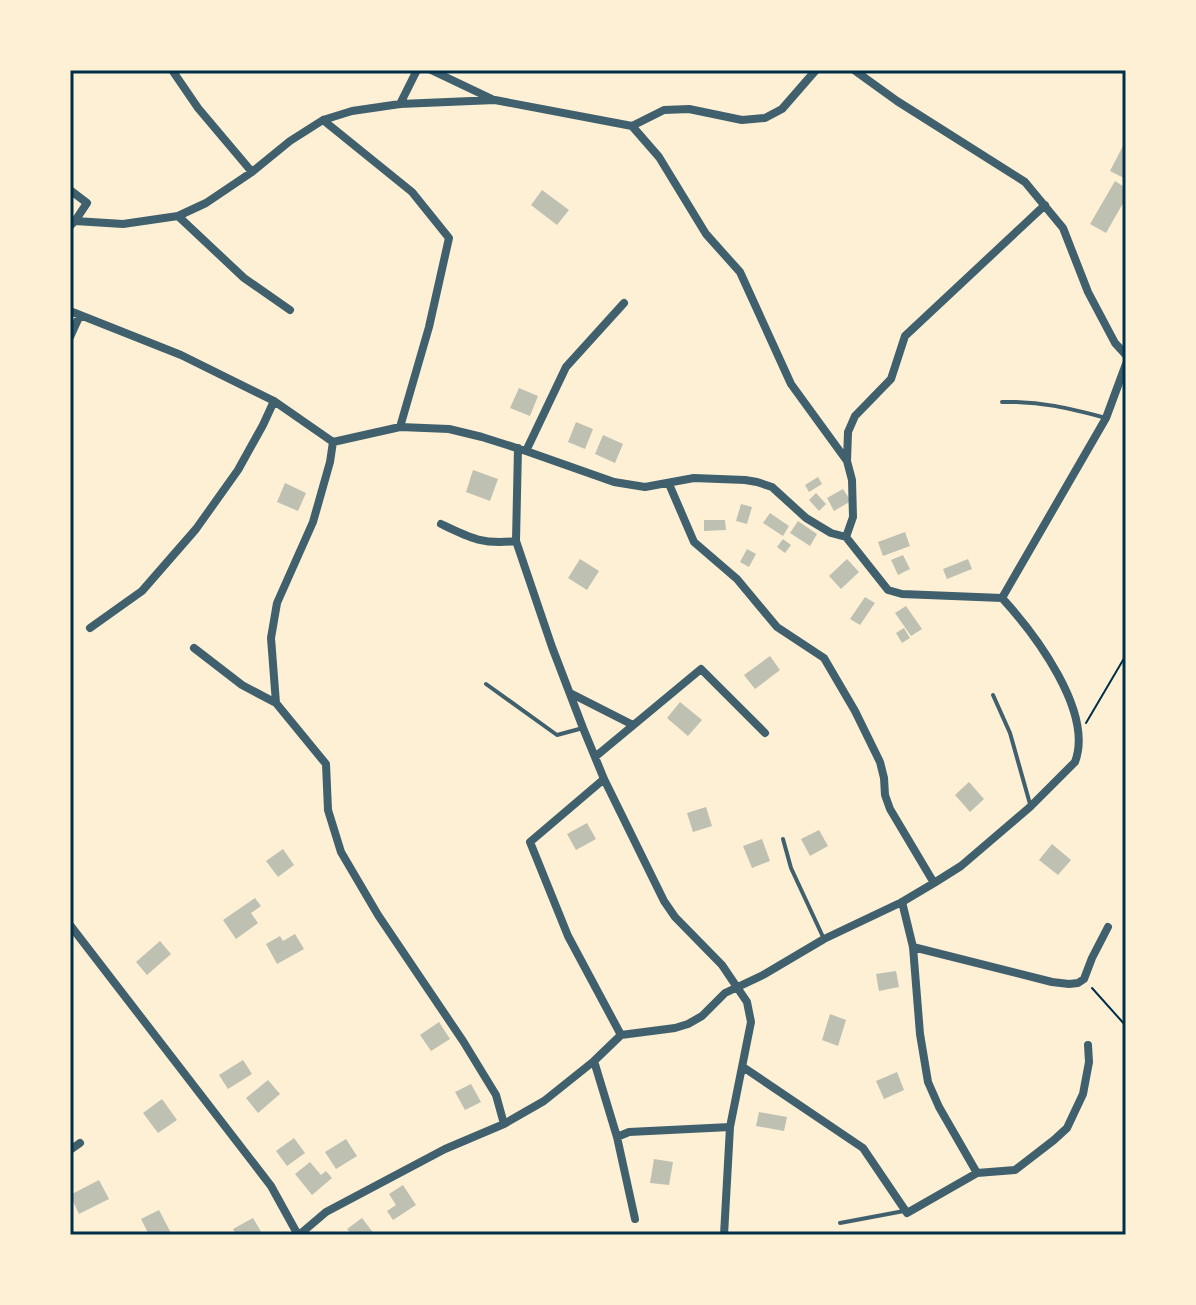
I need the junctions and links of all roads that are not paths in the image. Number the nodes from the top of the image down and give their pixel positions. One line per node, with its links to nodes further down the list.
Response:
1 (172, 70): 10 (street)
2 (417, 70): 7 (street)
3 (431, 70): 6 (street)
4 (816, 70): 9 (street)
5 (854, 70): 12 (street)
6 (495, 100): 7 (street); 9 (street)
7 (400, 104): 8 (street)
8 (323, 120): 10 (street); 25 (street)
9 (632, 126): 28 (street)
10 (252, 172): 13 (street)
11 (70, 190): 14 (street)
12 (1045, 205): 20 (street); 28 (street)
13 (178, 216): 14 (street); 16 (street)
14 (72, 224)
15 (624, 303): 27 (street)
16 (290, 310)
17 (70, 311): 18 (street)
18 (80, 315): 19 (street); 22 (street)
19 (70, 337)
20 (1126, 355)
21 (1126, 364): 24 (street)
22 (274, 401): 26 (street); 34 (street)
23 (1002, 402): 24 (lane)
24 (1106, 418): 33 (street)
25 (400, 427): 26 (street); 27 (street)
26 (333, 442): 39 (street)
27 (522, 450): 29 (street); 32 (street)
28 (847, 461): 31 (street)
29 (669, 484): 31 (street); 47 (street)
30 (441, 524): 32 (street)
31 (846, 537): 33 (street)
32 (516, 541): 37 (street)
33 (1002, 598): 45 (street)
34 (90, 628)
35 (194, 648): 39 (street)
36 (486, 684): 41 (lane)
37 (570, 693): 40 (street); 41 (street)
38 (993, 695): 45 (lane)
39 (276, 703): 58 (street)
40 (633, 725): 42 (street); 43 (street)
41 (583, 728): 43 (street)
42 (765, 733)
43 (595, 757): 44 (street)
44 (604, 779): 53 (street); 54 (street)
45 (1030, 807): 47 (street)
46 (783, 839): 51 (lane)
47 (934, 883): 48 (street)
48 (902, 902): 51 (street); 52 (street)
49 (70, 925): 67 (street)
50 (1108, 927): 52 (street)
51 (824, 939): 53 (street)
52 (913, 947): 63 (street)
53 (737, 987): 54 (street); 57 (street)
54 (621, 1035): 56 (street)
55 (1088, 1045): 63 (street)
56 (594, 1061): 58 (street); 60 (street)
57 (743, 1067): 59 (street); 64 (street)
58 (504, 1124): 67 (street)
59 (730, 1127): 60 (street); 68 (street)
60 (617, 1137): 65 (street)
61 (80, 1143): 62 (street)
62 (70, 1150)
63 (977, 1173): 64 (street)
64 (905, 1210): 66 (lane)
65 (635, 1219)
66 (840, 1223)
67 (298, 1235)
68 (724, 1235)

